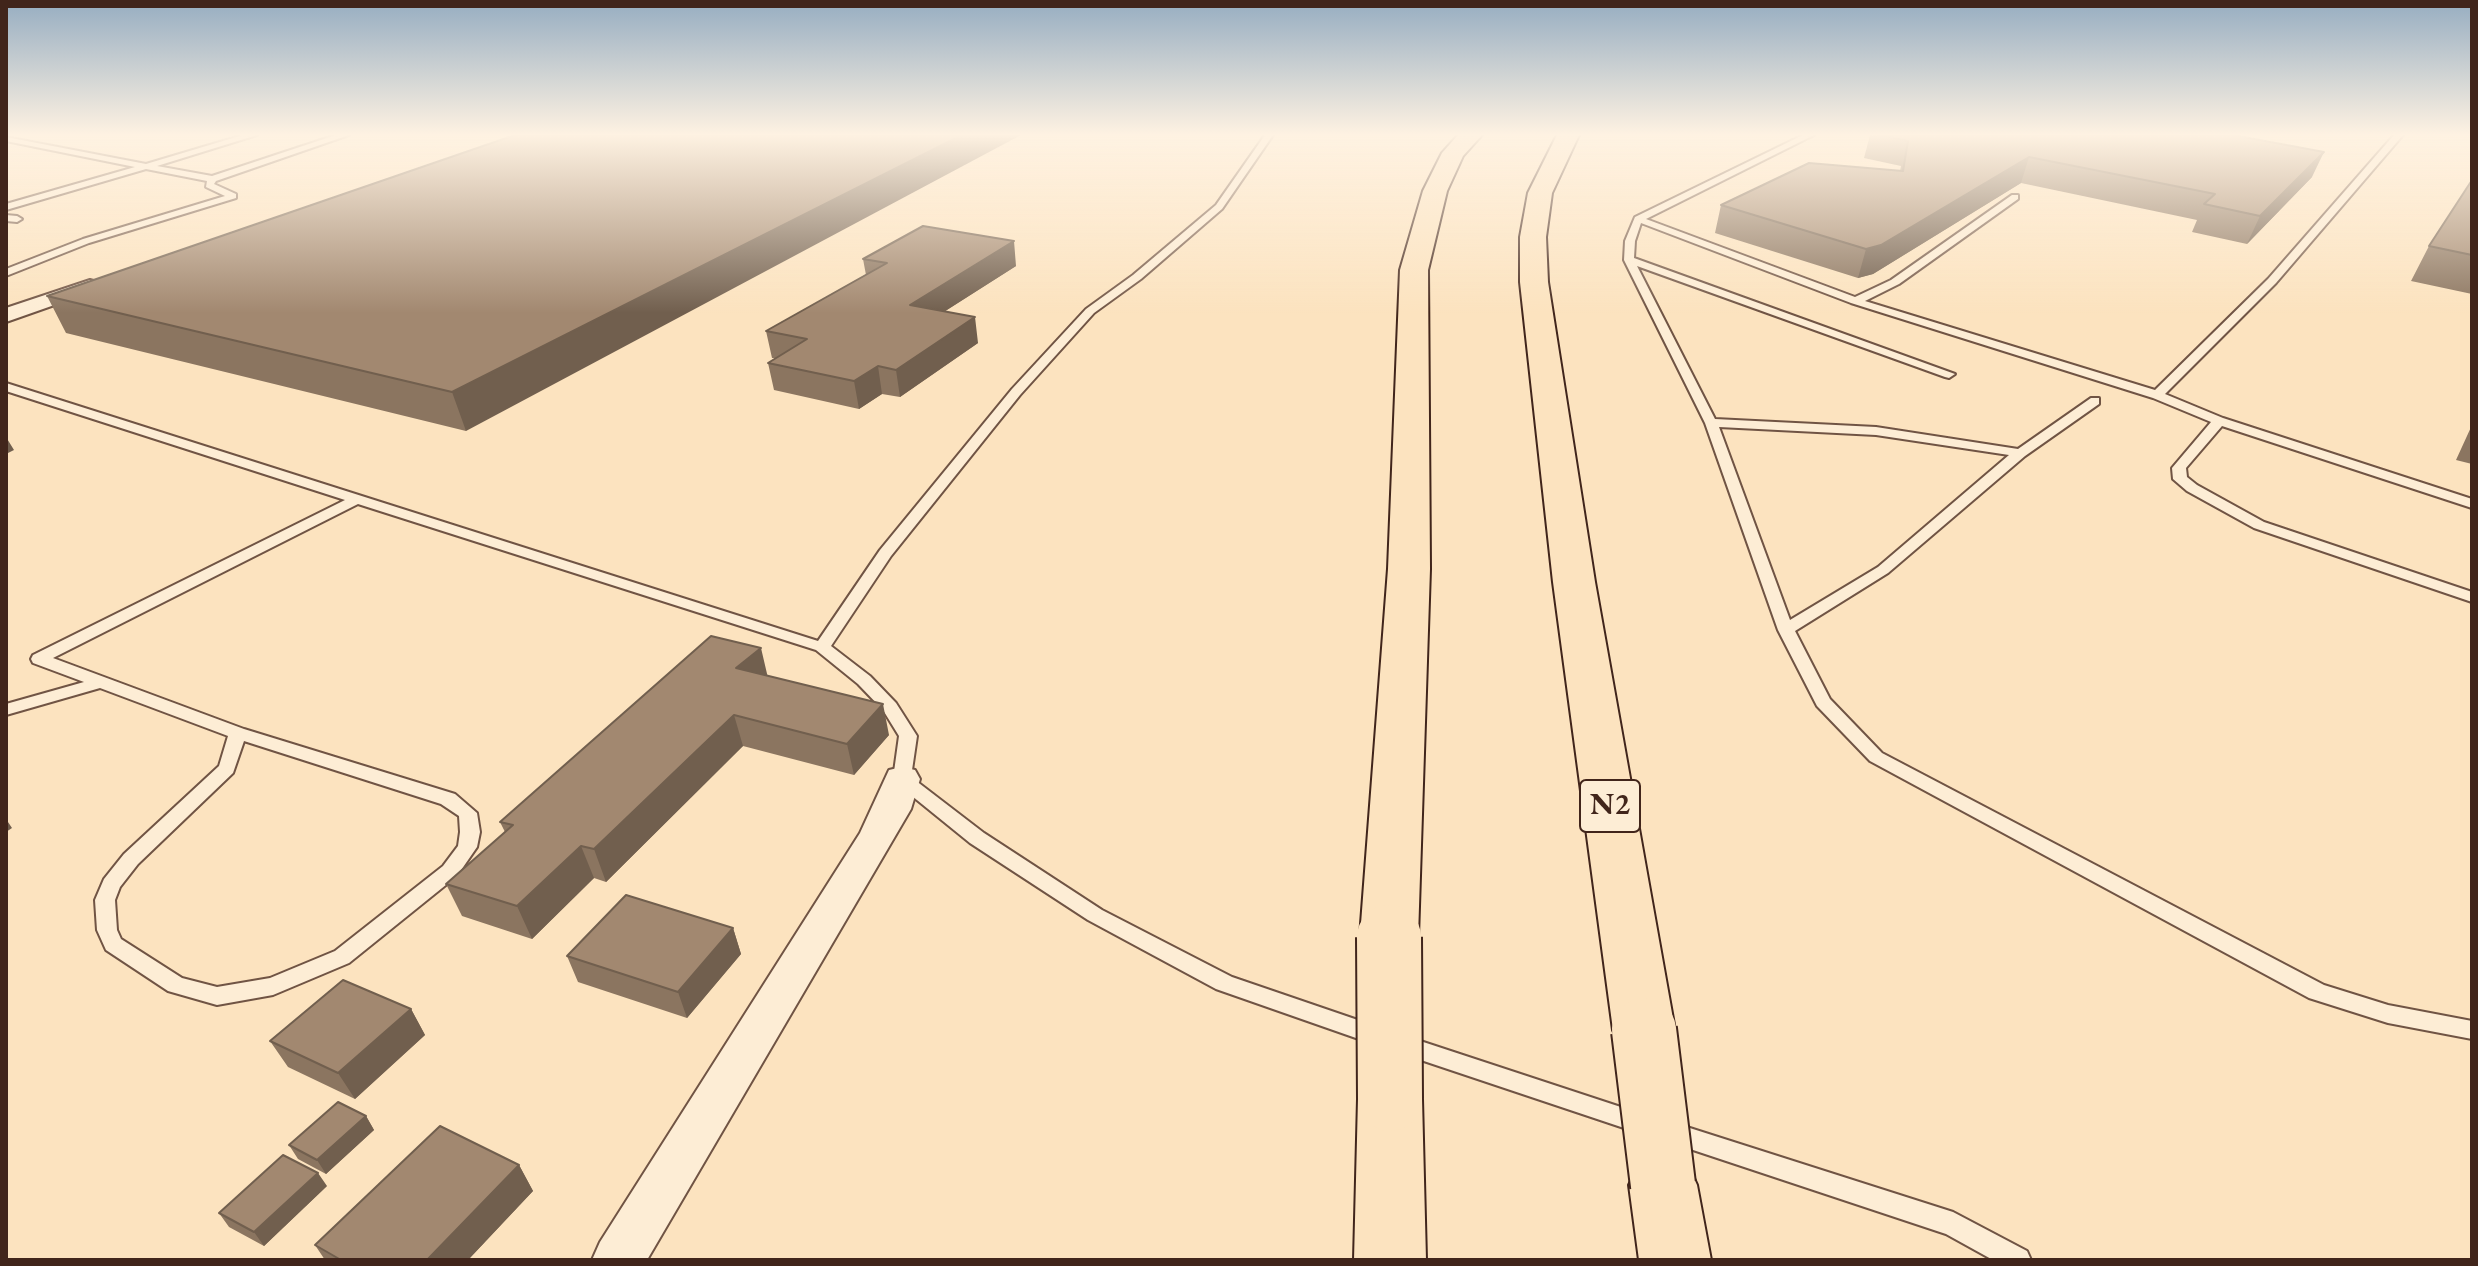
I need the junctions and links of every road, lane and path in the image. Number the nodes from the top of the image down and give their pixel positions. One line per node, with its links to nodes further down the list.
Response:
1 (52, 194): 9 (lane)
2 (229, 194): 12 (lane)
3 (1228, 194): 27 (lane)
4 (1434, 194): 34 (highway, bridge)
5 (1540, 194): 35 (highway, N2, bridge)
6 (1689, 194): 10 (lane)
7 (2348, 194): 18 (lane)
8 (2015, 197): 14 (lane)
9 (6, 207)
10 (1638, 219): 11 (lane); 14 (lane)
11 (1629, 260): 16 (lane); 21 (lane)
12 (6, 273)
13 (110, 279): 15 (street)
14 (1855, 301): 18 (lane)
15 (6, 315)
16 (1949, 374)
17 (6, 387): 23 (lane)
18 (2157, 395): 20 (lane)
19 (2095, 401): 22 (lane)
20 (2219, 421): 24 (lane); 25 (lane)
21 (1711, 423): 22 (lane); 26 (lane)
22 (2020, 453): 26 (lane)
23 (357, 499): 27 (lane); 28 (lane)
24 (2472, 504)
25 (2472, 597)
26 (1786, 630): 32 (lane)
27 (822, 647): 31 (lane)
28 (101, 682): 29 (lane); 30 (lane)
29 (6, 710)
30 (238, 733): 30 (lane)
31 (902, 779): 33 (street); 36 (lane)
32 (2472, 1030)
33 (618, 1260)
34 (1390, 1260)
35 (1675, 1260)
36 (2018, 1260)

